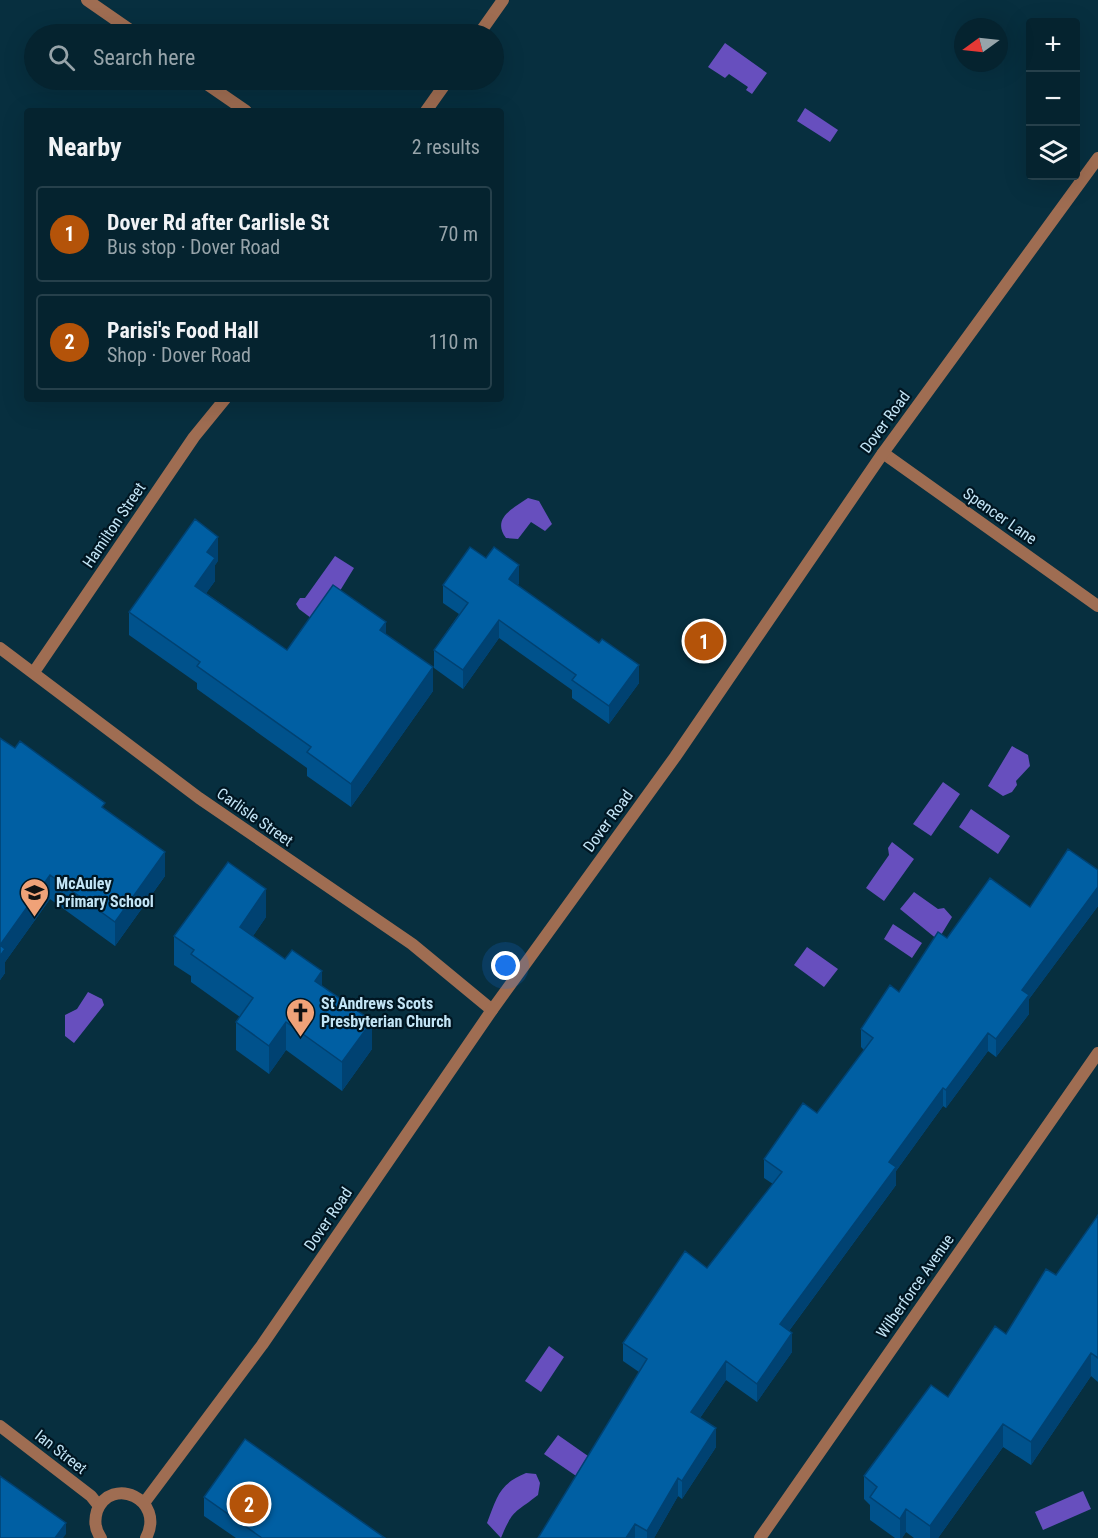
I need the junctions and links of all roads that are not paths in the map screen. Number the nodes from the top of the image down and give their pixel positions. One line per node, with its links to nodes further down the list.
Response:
1 (87, 0): 3 (street)
2 (503, 0): 4 (street)
3 (122, 24)
4 (486, 24)
5 (216, 90): 7 (street)
6 (441, 90): 8 (street)
7 (242, 108)
8 (428, 108)
9 (1098, 158): 11 (street, Dover Road)
10 (223, 402): 14 (street, Hamilton Street)
11 (883, 453): 12 (street, Spencer Lane); 15 (street, Dover Road)
12 (1098, 606)
13 (0, 648): 14 (street, Carlisle Street)
14 (33, 672): 15 (street, Carlisle Street)
15 (492, 1010): 18 (street, Dover Road)
16 (1098, 1053): 22 (street, Wilberforce Avenue)
17 (0, 1426): 19 (street, Ian Street)
18 (144, 1503): 19 (street); 21 (street)
19 (99, 1506): 20 (street)
20 (101, 1538)
21 (146, 1538)
22 (760, 1538)

